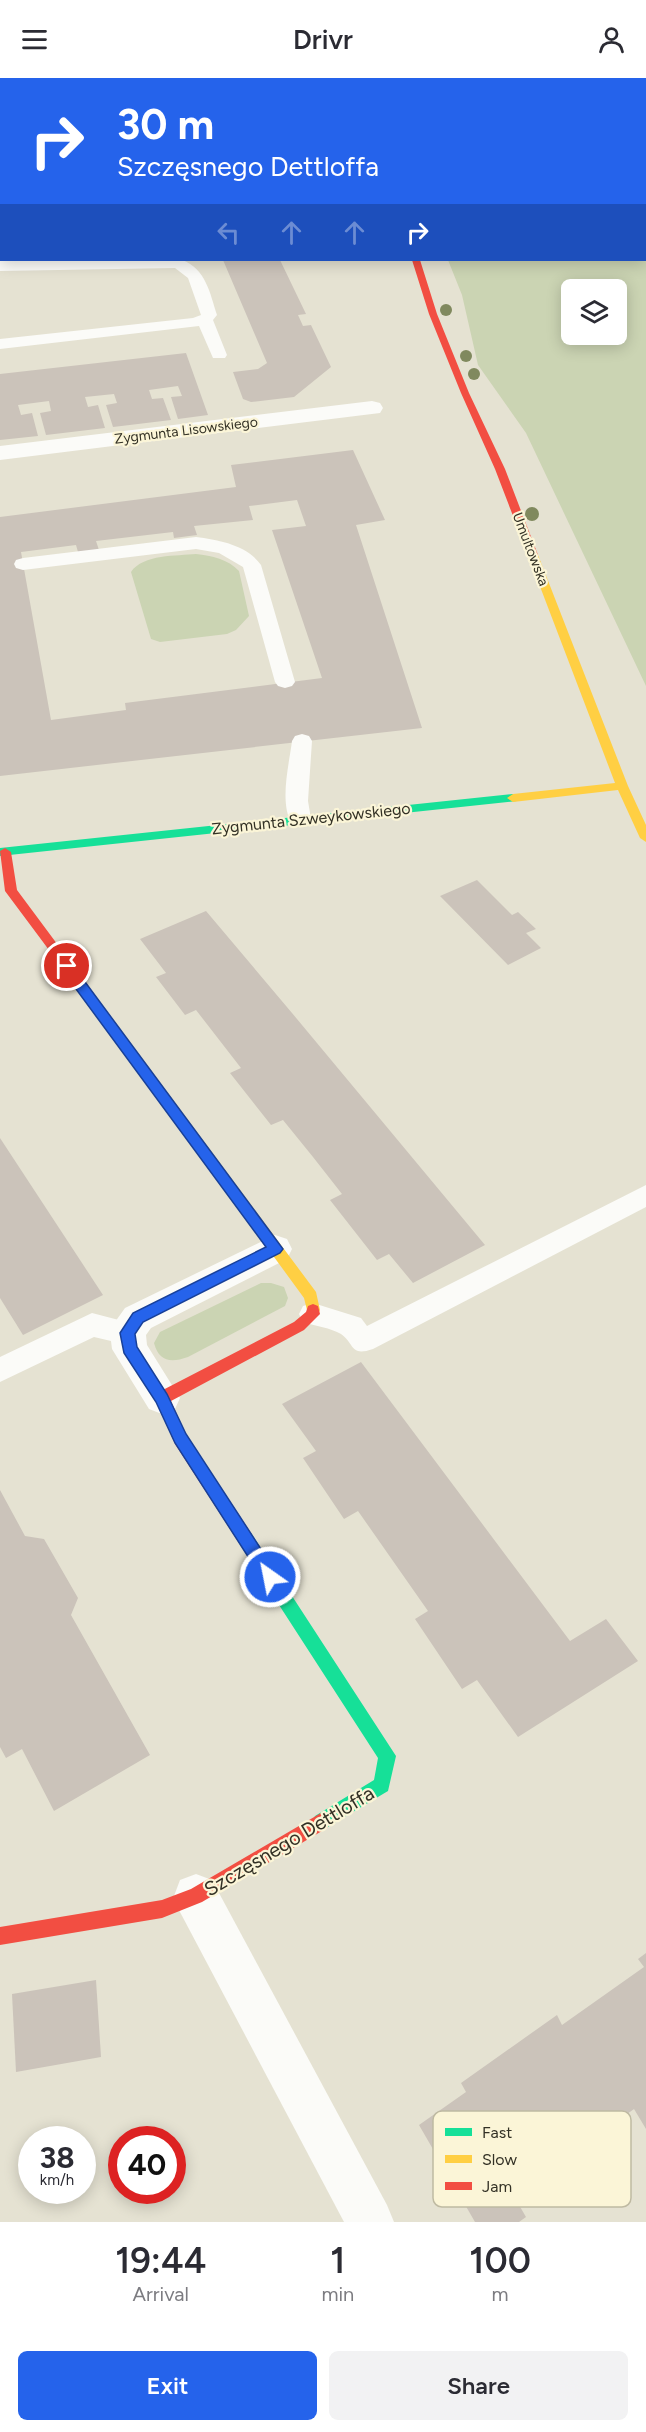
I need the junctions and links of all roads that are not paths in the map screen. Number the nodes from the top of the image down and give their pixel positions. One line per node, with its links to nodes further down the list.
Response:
1 (416, 261): 11 (street, Umultowska)
2 (0, 266): 3 (lane)
3 (205, 320): 4 (lane); 5 (lane)
4 (0, 345)
5 (219, 355)
6 (372, 408): 7 (street, Zygmunta Lisowskiego)
7 (0, 453)
8 (23, 564): 9 (lane)
9 (285, 682)
10 (302, 741): 12 (lane)
11 (622, 786): 12 (street, Zygmunta Szweykowskiego); 13 (street, Umultowska)
12 (300, 819): 14 (street, Zygmunta Szweykowskiego)
13 (646, 838)
14 (2, 852): 16 (street)
15 (646, 1194): 17 (lane)
16 (275, 1249): 17 (street); 18 (street)
17 (313, 1314): 20 (street)
18 (128, 1333): 19 (lane); 20 (street, Szczęsnego Dettloffa)
19 (0, 1370)
20 (162, 1398): 21 (street, Szczęsnego Dettloffa)
21 (196, 1896): 22 (street, Szczęsnego Dettloffa); 23 (street)
22 (0, 1936)
23 (370, 2222)

